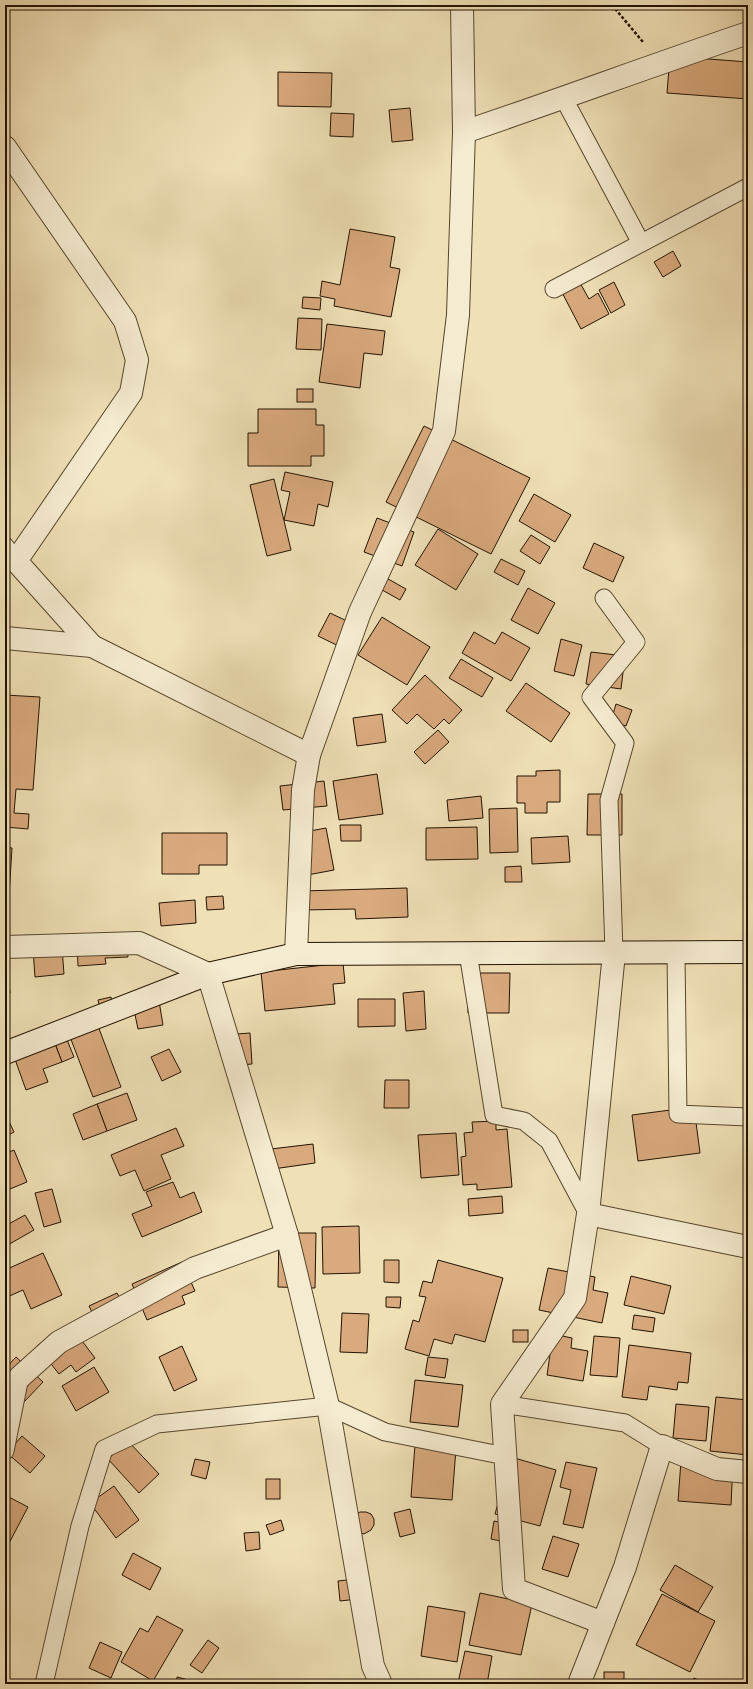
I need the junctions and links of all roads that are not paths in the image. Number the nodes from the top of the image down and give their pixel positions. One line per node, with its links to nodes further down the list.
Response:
1 (462, 5): 4 (street)
2 (748, 33): 3 (street)
3 (564, 99): 4 (street); 7 (lane)
4 (464, 132): 13 (street)
5 (5, 146): 9 (street)
6 (748, 186): 7 (lane)
7 (641, 243): 8 (lane)
8 (554, 289)
9 (11, 553): 12 (street)
10 (604, 598): 17 (lane)
11 (5, 638): 12 (street)
12 (92, 646): 13 (street)
13 (309, 754): 19 (street)
14 (5, 947): 20 (street)
15 (748, 952): 18 (street)
16 (468, 953): 17 (street); 19 (street); 23 (lane)
17 (614, 953): 18 (street); 23 (street)
18 (676, 953): 22 (lane)
19 (296, 954): 20 (street)
20 (208, 974): 21 (street); 24 (street)
21 (5, 1053)
22 (748, 1117)
23 (588, 1214): 25 (street); 27 (street)
24 (286, 1235): 26 (street); 28 (street)
25 (748, 1247)
26 (20, 1377): 30 (lane)
27 (502, 1404): 29 (lane); 31 (street)
28 (328, 1406): 31 (lane); 34 (lane); 35 (street)
29 (662, 1446): 32 (street); 33 (street)
30 (5, 1451)
31 (506, 1456): 33 (street)
32 (748, 1472)
33 (603, 1623): 36 (street)
34 (44, 1684)
35 (381, 1684)
36 (579, 1684)

